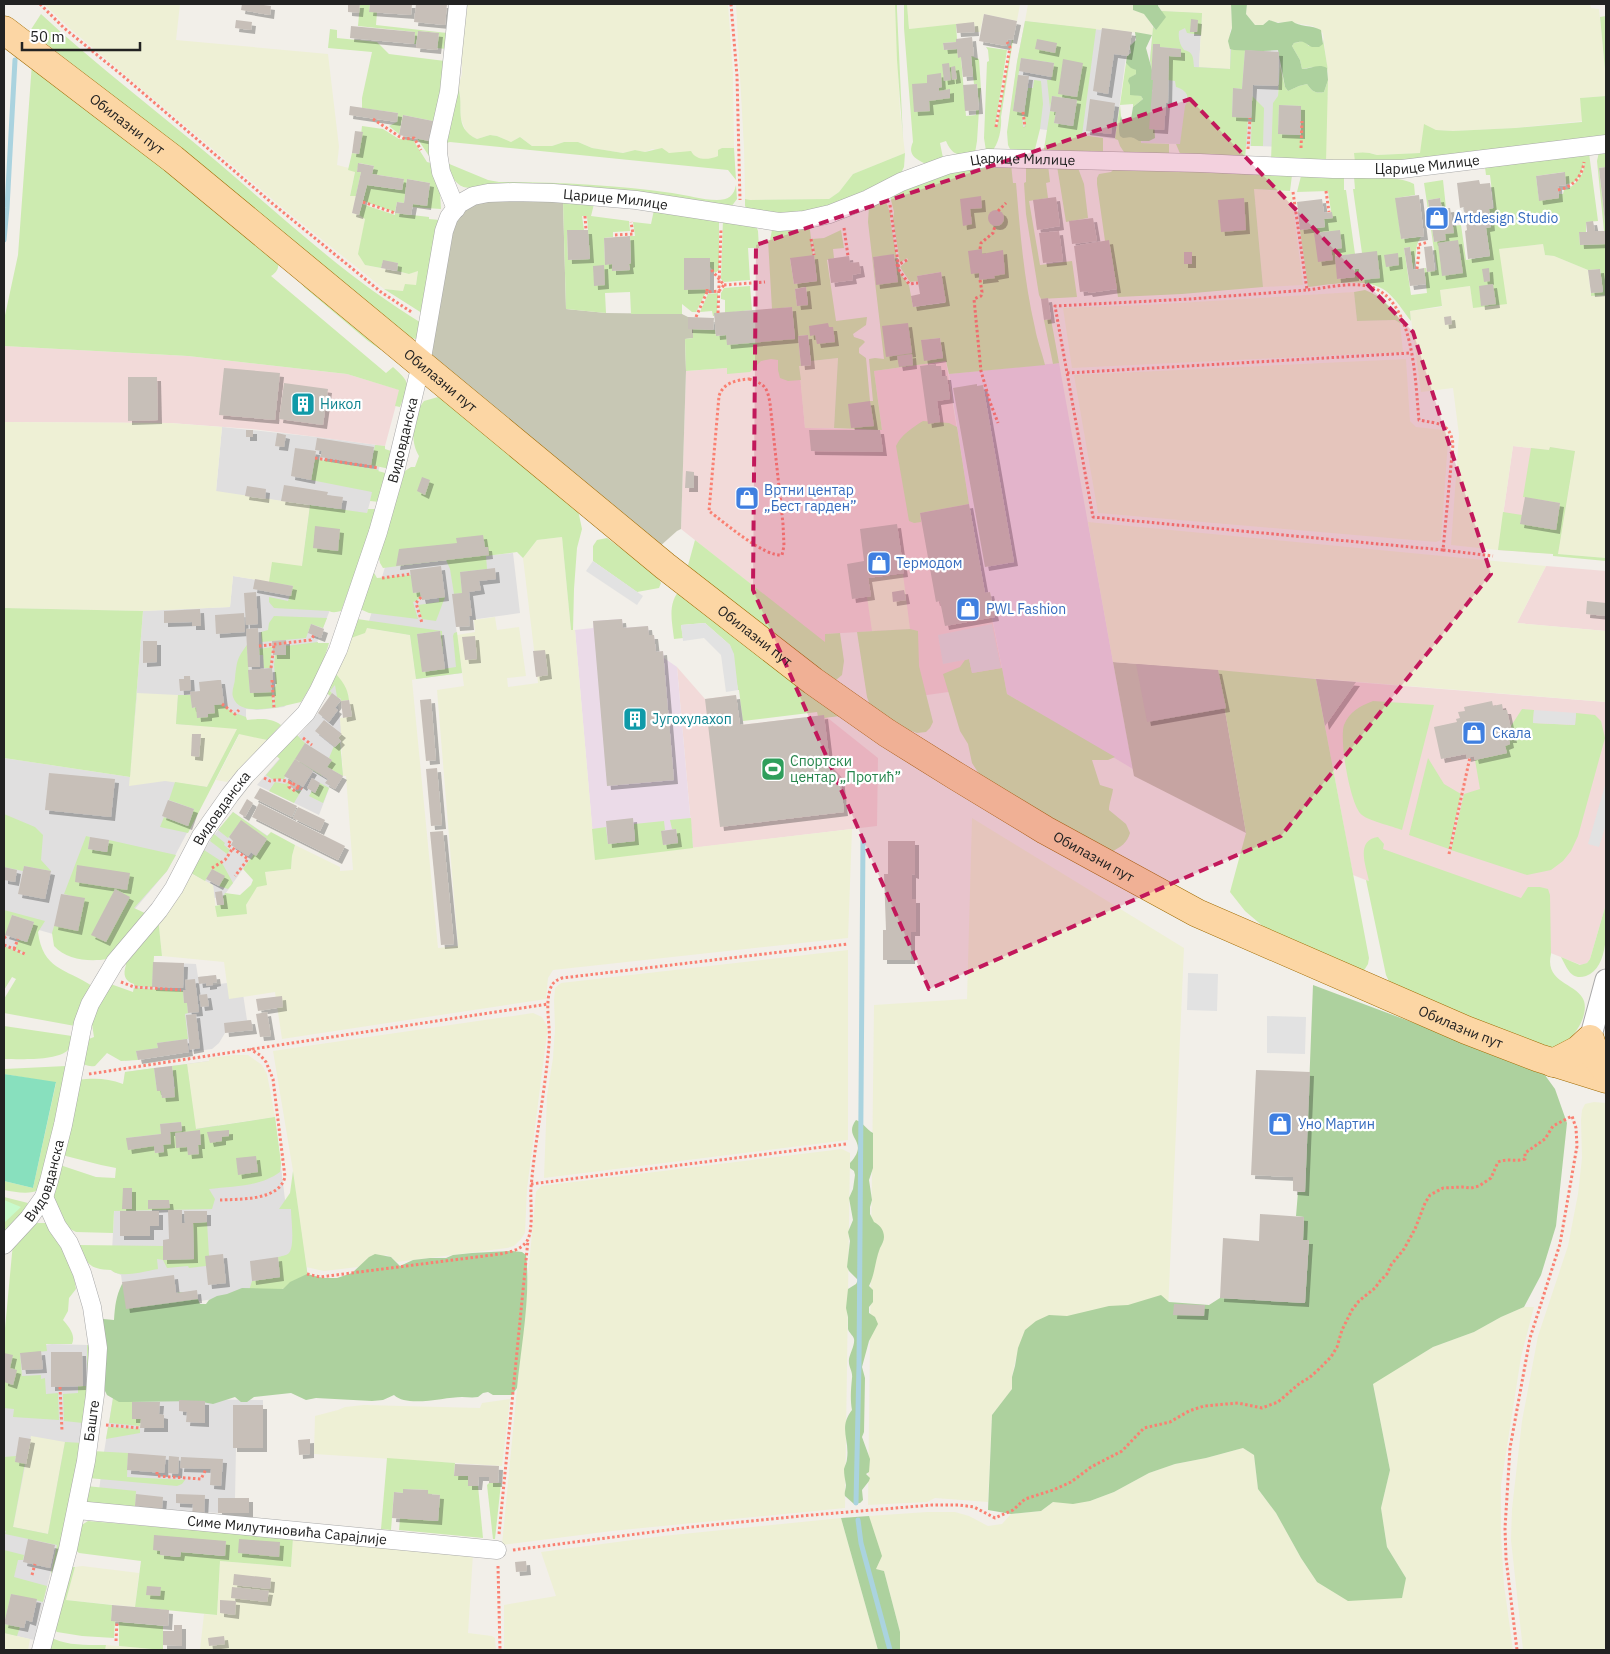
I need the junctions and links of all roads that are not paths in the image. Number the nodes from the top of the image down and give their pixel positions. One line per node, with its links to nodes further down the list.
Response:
1 (458, 4): 4 (street)
2 (4, 30): 5 (main road, Обилазни пут)
3 (1606, 144): 4 (street, Царице Милице)
4 (456, 208): 5 (street)
5 (421, 364): 8 (main road, Обилазни пут); 10 (street, Видовданска)
6 (1606, 980): 7 (street)
7 (1590, 1039): 8 (main road); 9 (main road)
8 (1553, 1063): 9 (main road, Обилазни пут)
9 (1598, 1074)
10 (44, 1197): 11 (street, Видовданска); 12 (street, Баште)
11 (4, 1245)
12 (77, 1510): 13 (street, Симе Милутиновића Сарајлије); 14 (street, Баште)
13 (497, 1550)
14 (41, 1650)

